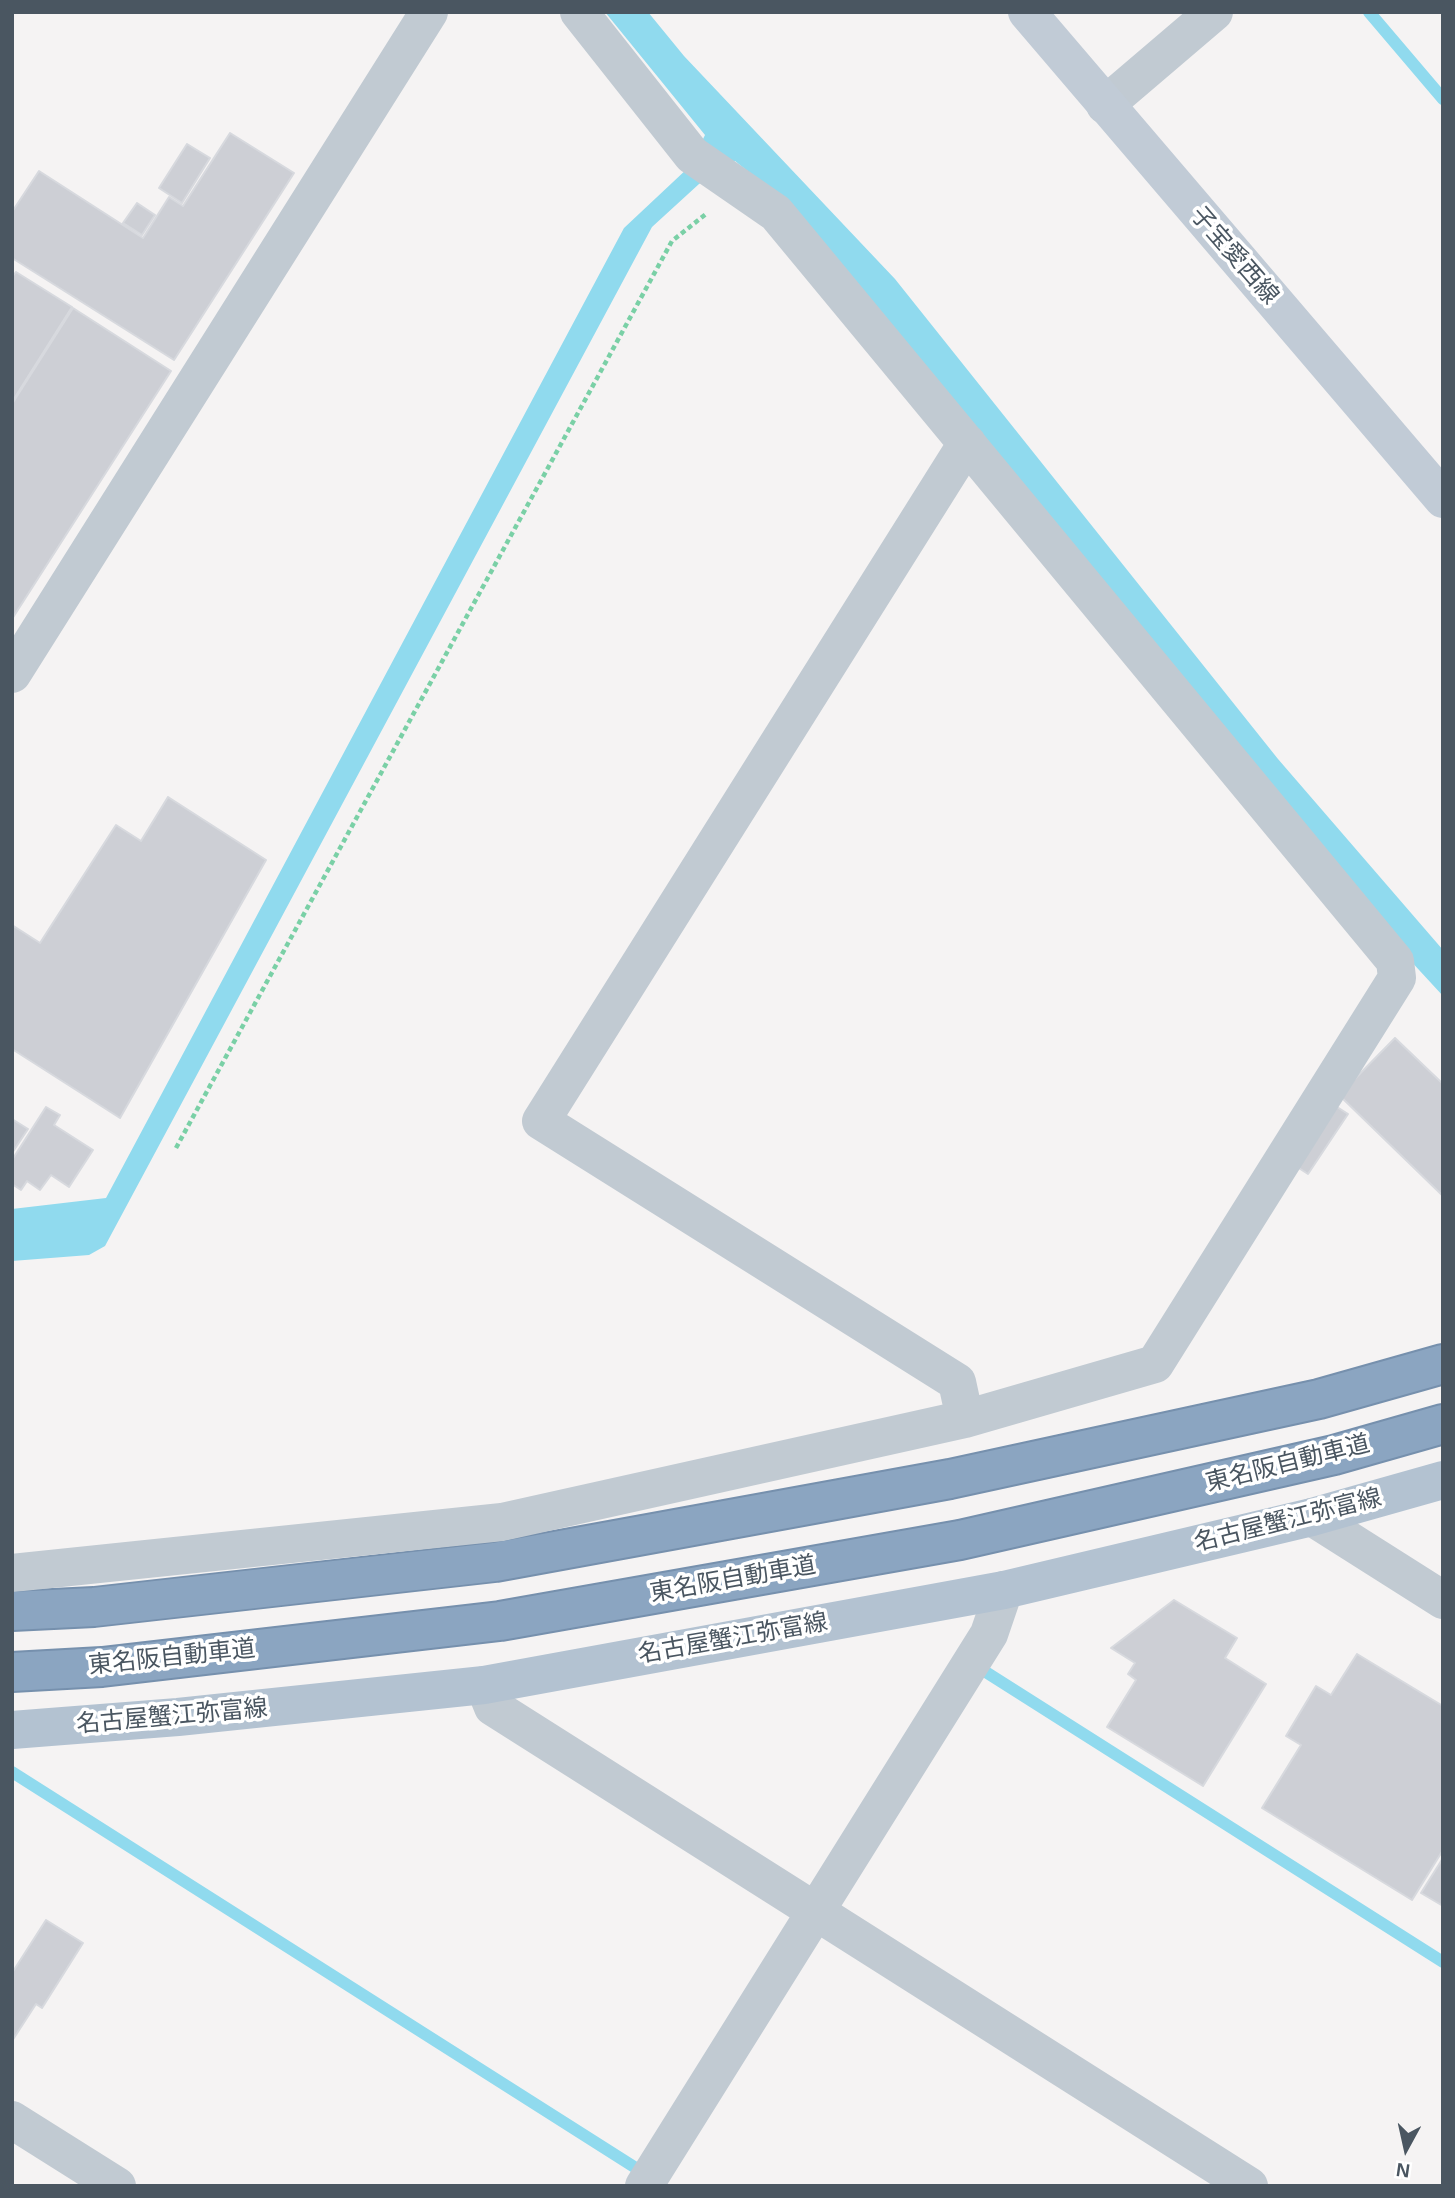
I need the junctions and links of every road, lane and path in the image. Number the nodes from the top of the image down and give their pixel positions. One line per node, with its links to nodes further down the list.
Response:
1 (429, 12): 9 (street)
2 (579, 12): 6 (street)
3 (1027, 12): 5 (main road, 子宝愛西線)
4 (1214, 12): 5 (street)
5 (1105, 105): 8 (main road, 子宝愛西線)
6 (740, 188): 7 (street); 10 (path)
7 (967, 443): 12 (street); 12 (street)
8 (1443, 499)
9 (12, 674)
10 (176, 1148)
11 (1443, 1364): 19 (highway)
12 (965, 1419): 16 (street)
13 (1443, 1424): 20 (highway, 東名阪自動車道)
14 (1443, 1480): 15 (main road, 名古屋蟹江弥富線)
15 (1312, 1517): 17 (main road, 名古屋蟹江弥富線); 18 (street)
16 (12, 1573)
17 (1004, 1590): 21 (main road, 名古屋蟹江弥富線); 23 (street)
18 (1443, 1600)
19 (12, 1611)
20 (12, 1672)
21 (484, 1685): 22 (main road, 名古屋蟹江弥富線); 23 (street)
22 (12, 1730)
23 (815, 1912): 26 (street); 27 (street)
24 (12, 2120): 25 (street)
25 (117, 2186)
26 (644, 2186)
27 (1249, 2186)

